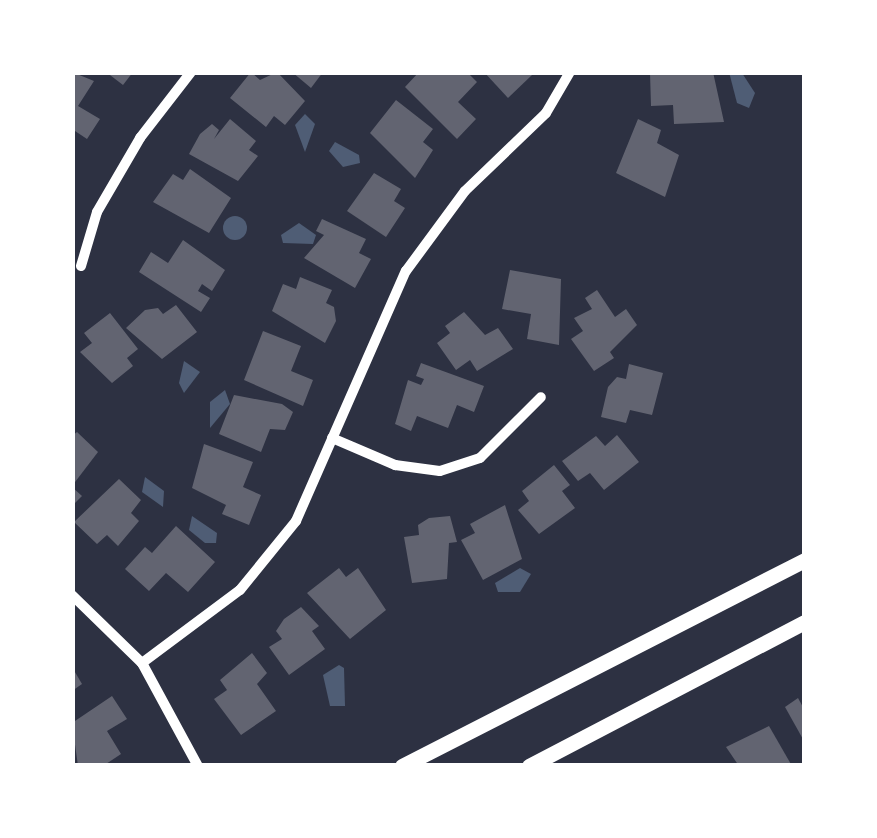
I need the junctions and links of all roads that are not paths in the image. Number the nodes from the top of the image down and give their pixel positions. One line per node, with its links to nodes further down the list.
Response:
1 (191, 72): 3 (street)
2 (570, 72): 5 (street)
3 (81, 266)
4 (541, 397): 5 (street)
5 (332, 438): 9 (street)
6 (804, 560): 11 (main road)
7 (72, 595): 9 (street)
8 (804, 622): 12 (main road)
9 (142, 663): 10 (street)
10 (198, 766)
11 (402, 766)
12 (528, 766)

